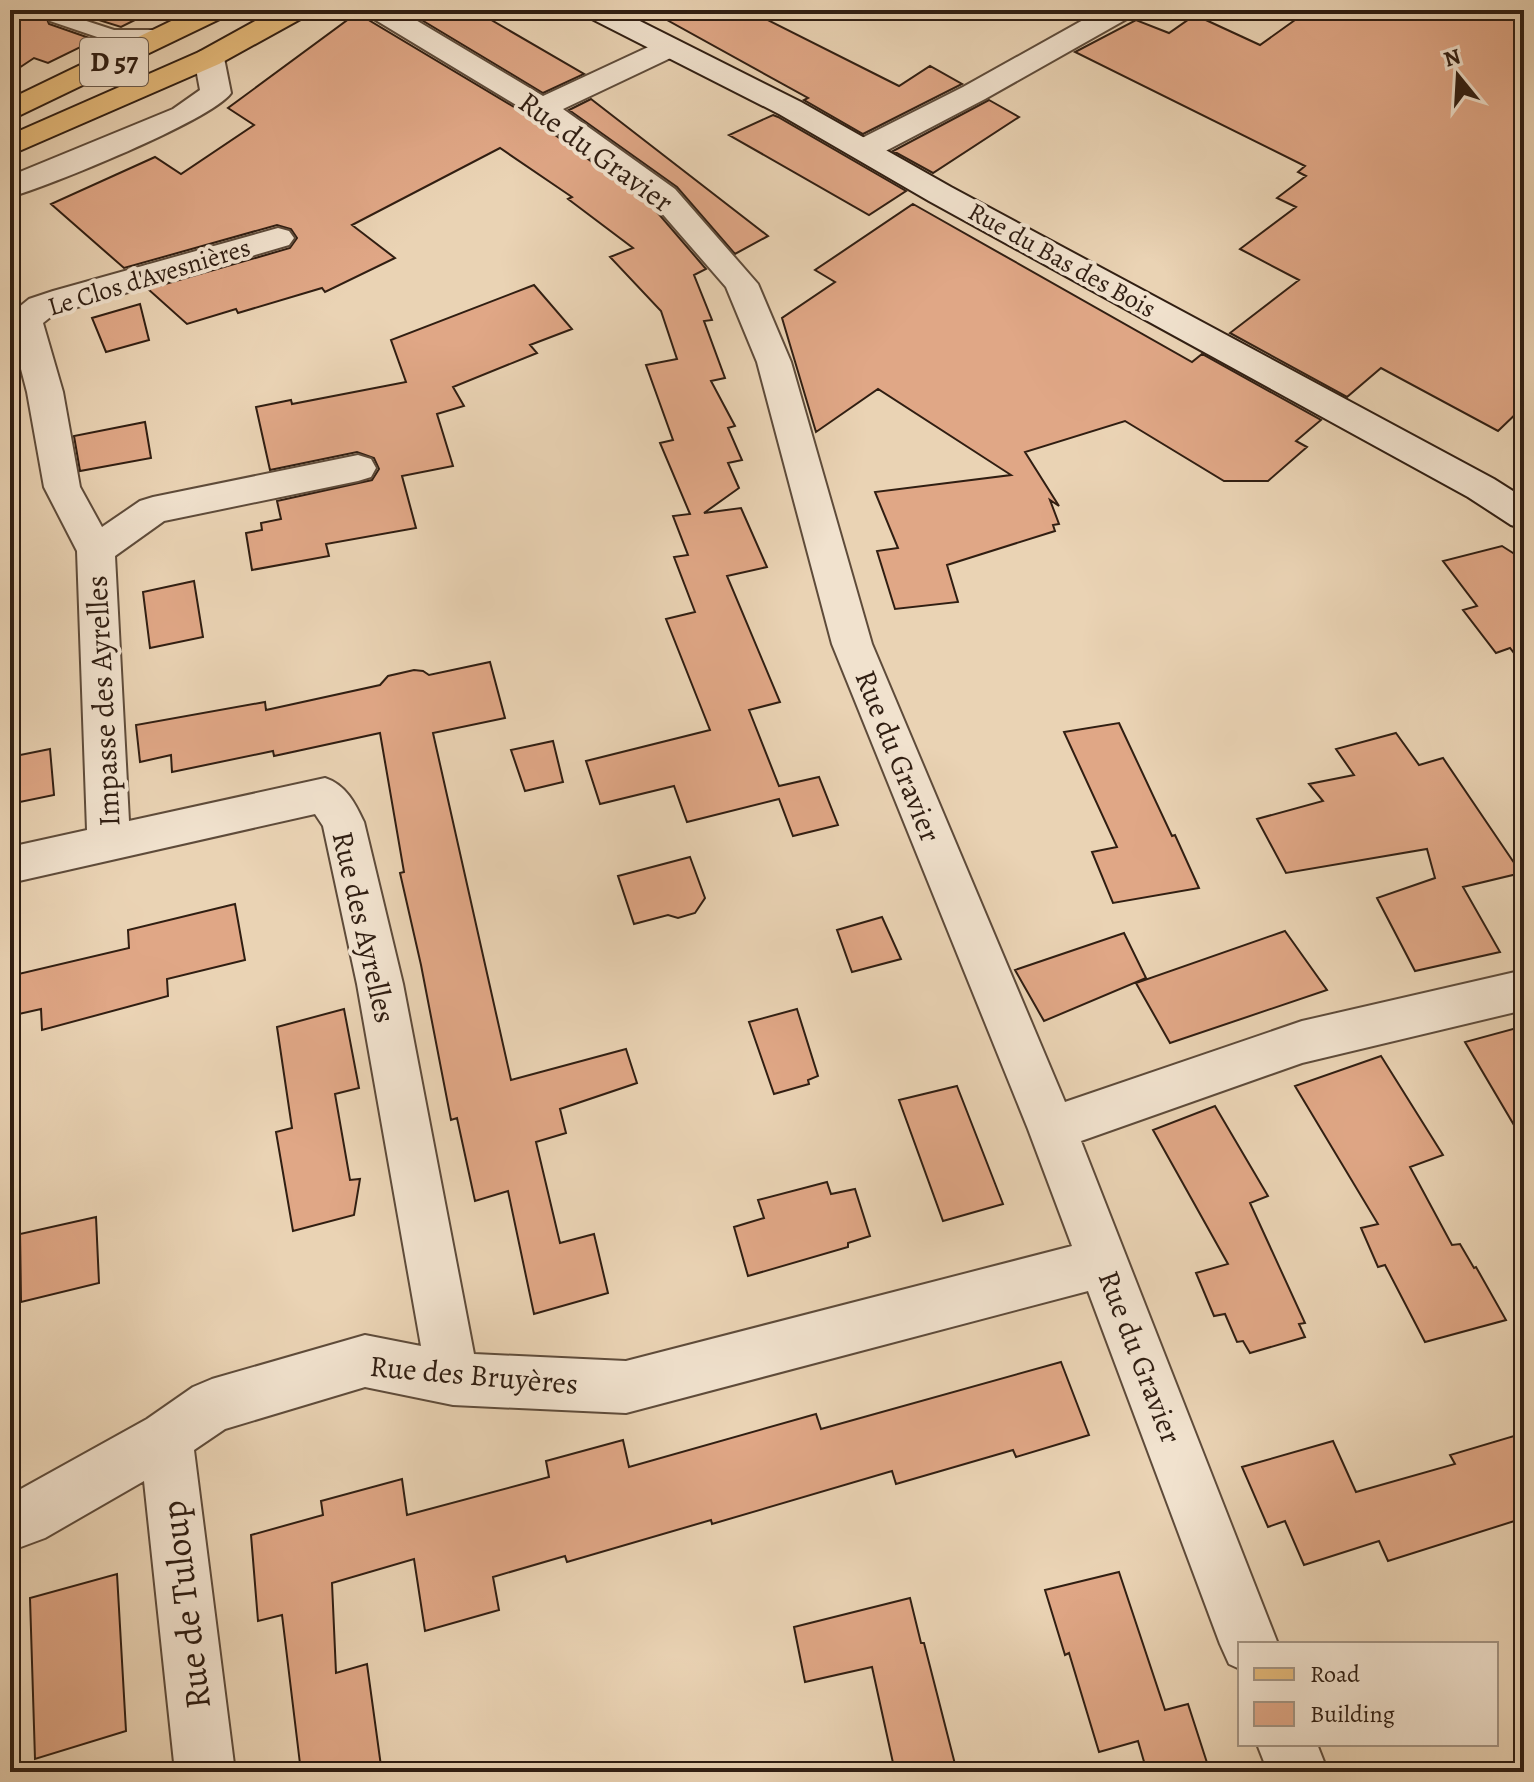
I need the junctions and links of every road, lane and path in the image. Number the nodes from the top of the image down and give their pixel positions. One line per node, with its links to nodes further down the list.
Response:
1 (55, 10): 7 (lane)
2 (216, 10): 7 (main road, D 57)
3 (296, 10): 9 (main road, D 57)
4 (379, 10): 10 (street, Rue du Gravier)
5 (596, 10): 8 (street, Rue du Bas des Bois)
6 (1122, 10): 13 (street)
7 (120, 45): 11 (main road, D 57)
8 (669, 48): 10 (street); 13 (street, Rue du Bas des Bois)
9 (209, 58): 12 (main road, D 57); 14 (street)
10 (542, 108): 22 (street, Rue du Gravier)
11 (10, 111)
12 (10, 146)
13 (865, 149): 17 (street, Rue du Bas des Bois)
14 (10, 187)
15 (278, 238): 18 (street, Le Clos d'Avesnières)
16 (358, 468): 18 (street, Impasse des Ayrelles)
17 (1524, 516)
18 (96, 551): 19 (street, Impasse des Ayrelles)
19 (109, 842): 20 (street, Rue des Ayrelles); 24 (street, Rue des Ayrelles)
20 (10, 865)
21 (1524, 990): 22 (street)
22 (1052, 1129): 23 (street, Rue du Gravier)
23 (1104, 1262): 24 (street, Rue des Bruyères); 27 (street, Rue du Gravier)
24 (453, 1379): 25 (street, Rue des Bruyères)
25 (166, 1438): 26 (street, Rue des Bruyères); 29 (street, Rue de Tuloup)
26 (10, 1523)
27 (1248, 1642)
28 (1288, 1746): 30 (street)
29 (205, 1772)
30 (1298, 1772)

